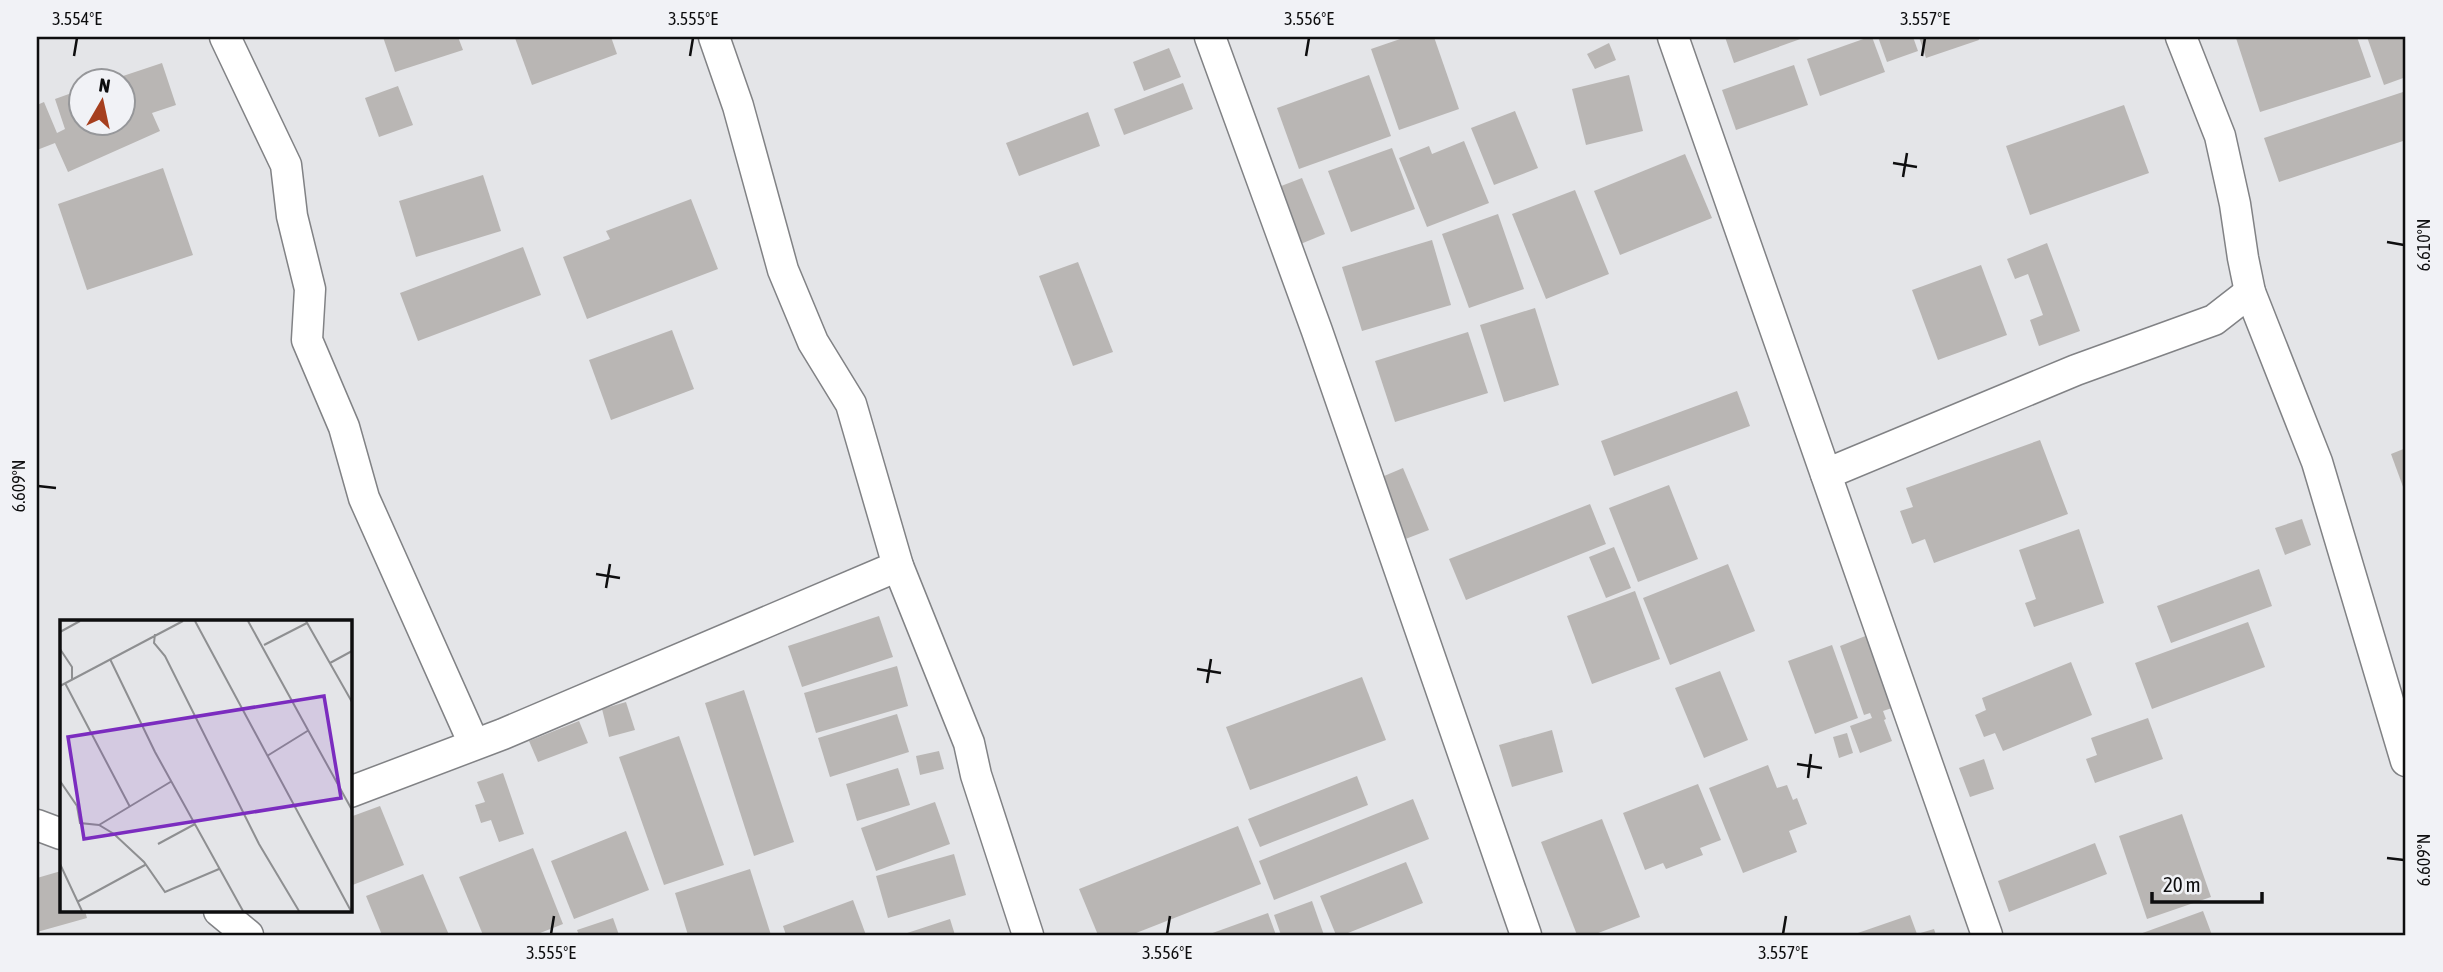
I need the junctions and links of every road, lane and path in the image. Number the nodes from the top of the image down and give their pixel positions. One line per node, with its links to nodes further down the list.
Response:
1 (225, 37): 11 (street)
2 (713, 37): 10 (street)
3 (1210, 37): 19 (street)
4 (1673, 37): 9 (street)
5 (2181, 37): 6 (street)
6 (2250, 292): 7 (street); 8 (street)
7 (2214, 320): 8 (street); 9 (street)
8 (2268, 337): 12 (street)
9 (1826, 474): 20 (street)
10 (898, 566): 11 (street); 18 (street)
11 (474, 744): 13 (street)
12 (2406, 761)
13 (352, 791)
14 (37, 825): 15 (street)
15 (60, 834)
16 (220, 912): 17 (street)
17 (247, 935)
18 (1028, 935)
19 (1527, 935)
20 (1987, 935)

